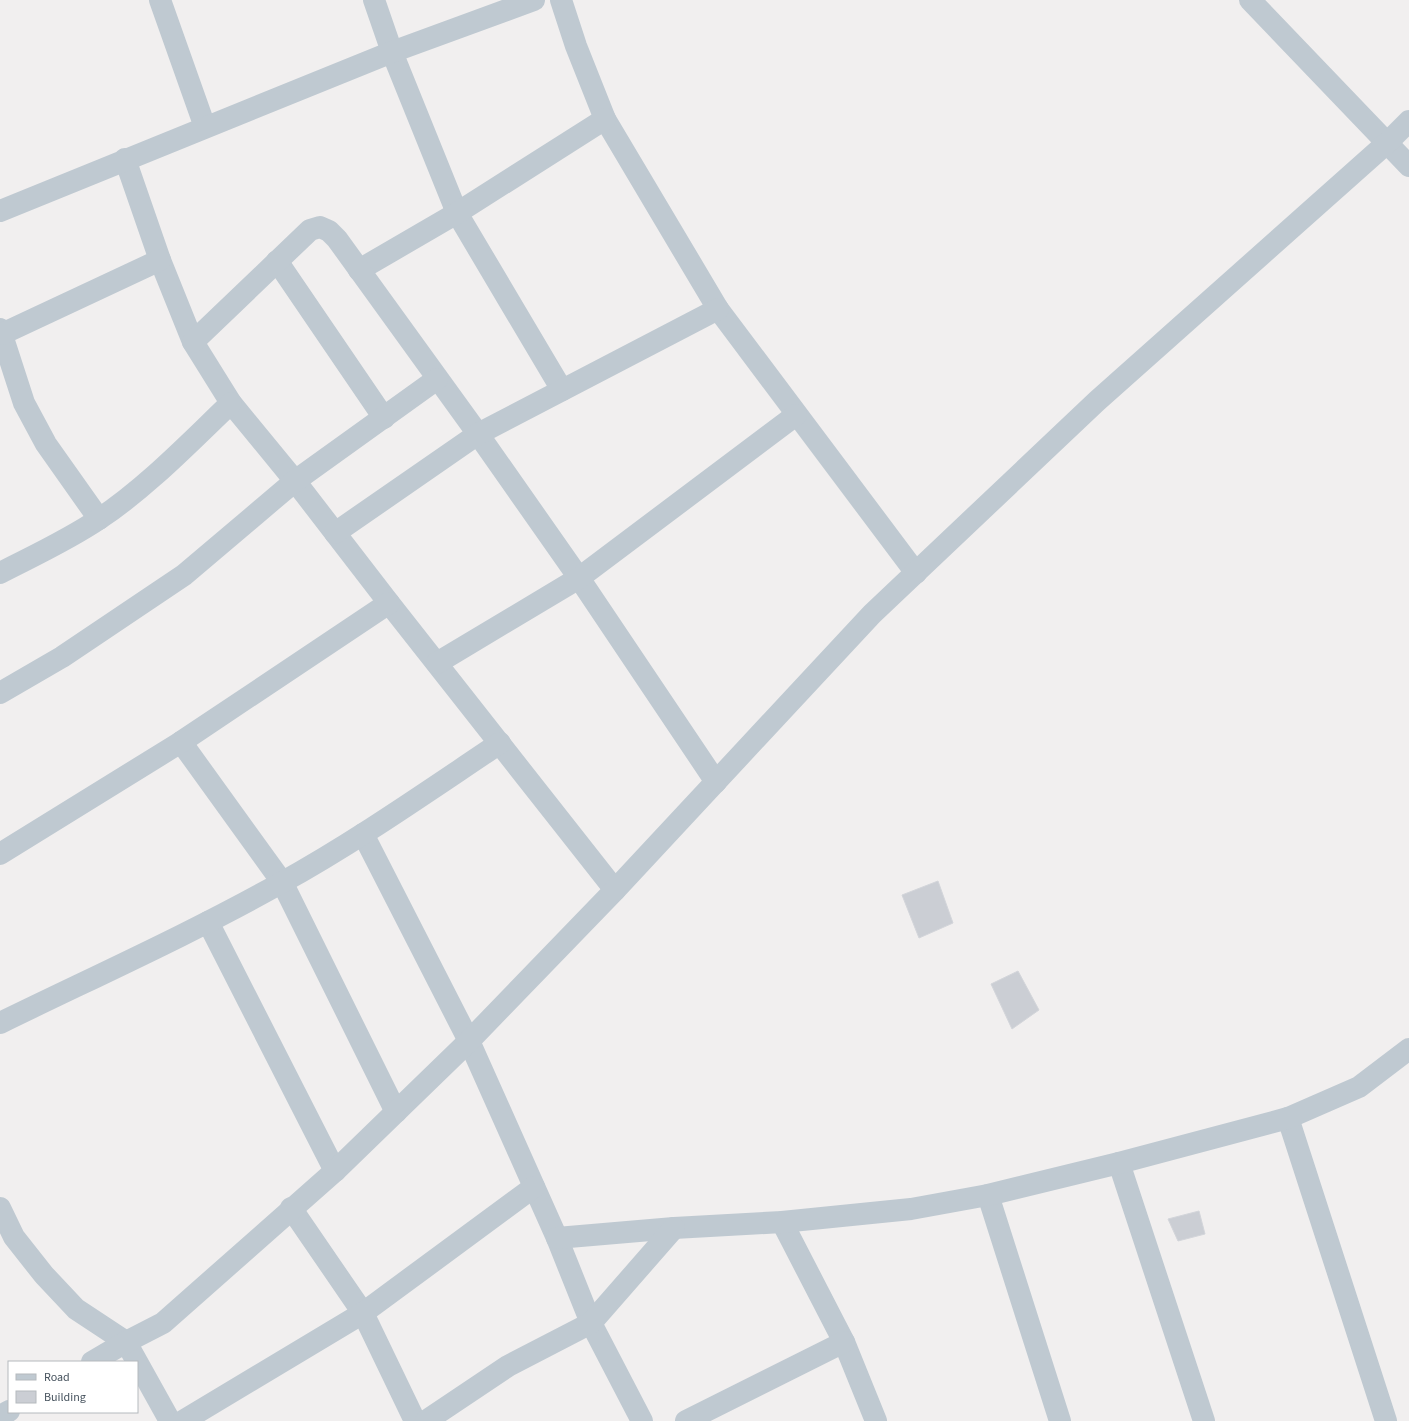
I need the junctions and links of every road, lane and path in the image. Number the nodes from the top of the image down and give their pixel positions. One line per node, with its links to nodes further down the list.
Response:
1 (160, 0): 9 (street)
2 (374, 0): 6 (street)
3 (534, 0): 6 (street)
4 (561, 0): 7 (street)
5 (1250, 0): 10 (street)
6 (392, 52): 9 (street); 14 (street)
7 (606, 119): 14 (street); 18 (street)
8 (1409, 121): 10 (street)
9 (205, 127): 11 (street)
10 (1388, 142): 12 (street); 31 (street)
11 (125, 159): 13 (street); 15 (street)
12 (1409, 166)
13 (0, 211)
14 (457, 213): 17 (street); 22 (street)
15 (160, 260): 19 (street); 20 (street)
16 (277, 260): 17 (street); 20 (street); 25 (street)
17 (359, 270): 21 (street)
18 (718, 309): 22 (street); 24 (street)
19 (1, 331): 28 (street)
20 (193, 342): 23 (street)
21 (437, 380): 25 (street); 26 (street)
22 (562, 390): 26 (street)
23 (231, 403): 27 (street); 28 (street)
24 (796, 415): 31 (street); 32 (street)
25 (384, 418): 27 (street)
26 (478, 434): 29 (street); 32 (street)
27 (295, 481): 29 (street); 35 (street)
28 (99, 519): 30 (street)
29 (335, 533): 33 (street)
30 (0, 572)
31 (916, 573): 38 (street)
32 (579, 578): 34 (street); 38 (street)
33 (389, 603): 34 (street); 36 (street)
34 (437, 663): 37 (street)
35 (0, 693)
36 (181, 742): 40 (street); 41 (street)
37 (500, 743): 39 (street); 42 (street)
38 (716, 782): 42 (street)
39 (363, 834): 41 (street); 45 (street)
40 (0, 854)
41 (282, 882): 43 (street); 47 (street)
42 (615, 890): 45 (street)
43 (208, 922): 44 (street); 50 (street)
44 (0, 1023)
45 (469, 1041): 47 (street); 51 (street)
46 (1409, 1049): 48 (street)
47 (396, 1112): 50 (street)
48 (1288, 1118): 49 (street); 74 (street)
49 (1120, 1162): 52 (street); 73 (street)
50 (335, 1170): 54 (street)
51 (534, 1187): 57 (street); 58 (street)
52 (988, 1195): 55 (street); 72 (street)
53 (0, 1208): 60 (street)
54 (291, 1208): 58 (street); 60 (street)
55 (782, 1222): 56 (street); 61 (street)
56 (674, 1228): 57 (street); 59 (street)
57 (557, 1238): 59 (street)
58 (363, 1313): 66 (street); 67 (street)
59 (591, 1323): 68 (street); 69 (street)
60 (126, 1342): 62 (street); 63 (street)
61 (844, 1342): 70 (street); 71 (street)
62 (94, 1361)
63 (137, 1361)
64 (138, 1364): 65 (street)
65 (170, 1421)
66 (183, 1421)
67 (415, 1421)
68 (426, 1421)
69 (642, 1421)
70 (686, 1421)
71 (876, 1421)
72 (1060, 1421)
73 (1204, 1421)
74 (1386, 1421)

